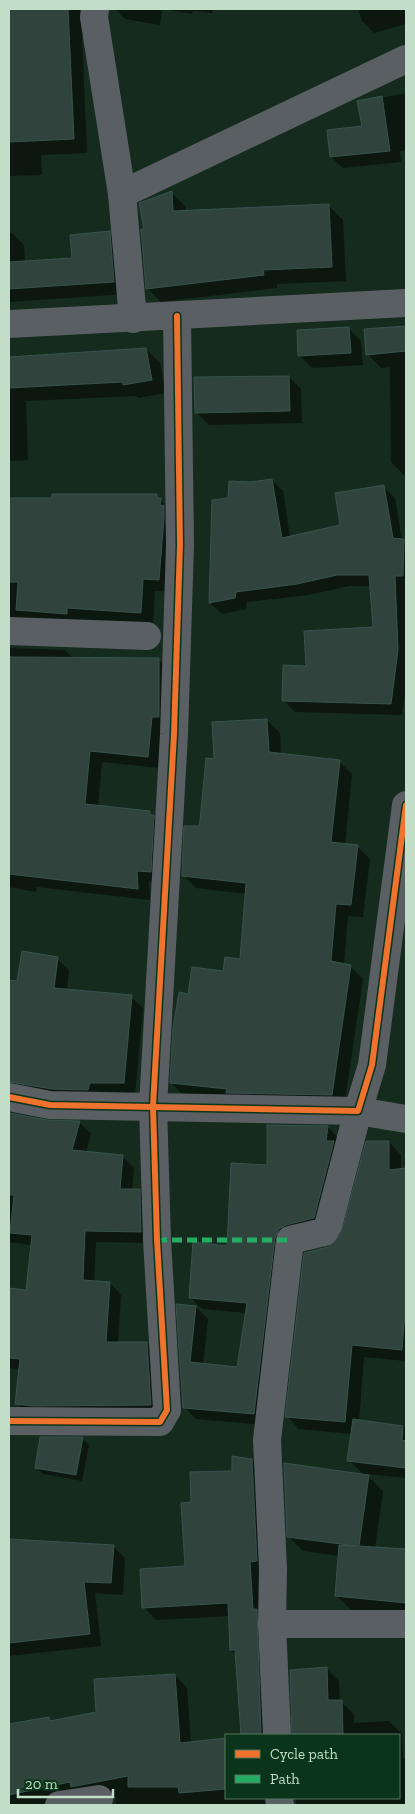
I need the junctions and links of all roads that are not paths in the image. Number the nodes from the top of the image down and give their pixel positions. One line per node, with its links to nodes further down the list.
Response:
1 (94, 9): 3 (street)
2 (406, 59): 3 (street)
3 (122, 194): 6 (street)
4 (406, 304): 5 (street)
5 (177, 316): 6 (street); 12 (street)
6 (133, 319): 7 (street)
7 (9, 324)
8 (9, 631): 9 (street)
9 (148, 636)
10 (406, 805): 13 (street)
11 (9, 1097): 12 (street)
12 (153, 1106): 13 (street); 15 (street)
13 (358, 1111): 14 (street); 16 (street)
14 (406, 1119)
15 (9, 1421)
16 (272, 1624): 17 (street); 18 (street)
17 (406, 1624)
18 (277, 1734)
19 (99, 1799): 20 (street)
20 (60, 1805)

